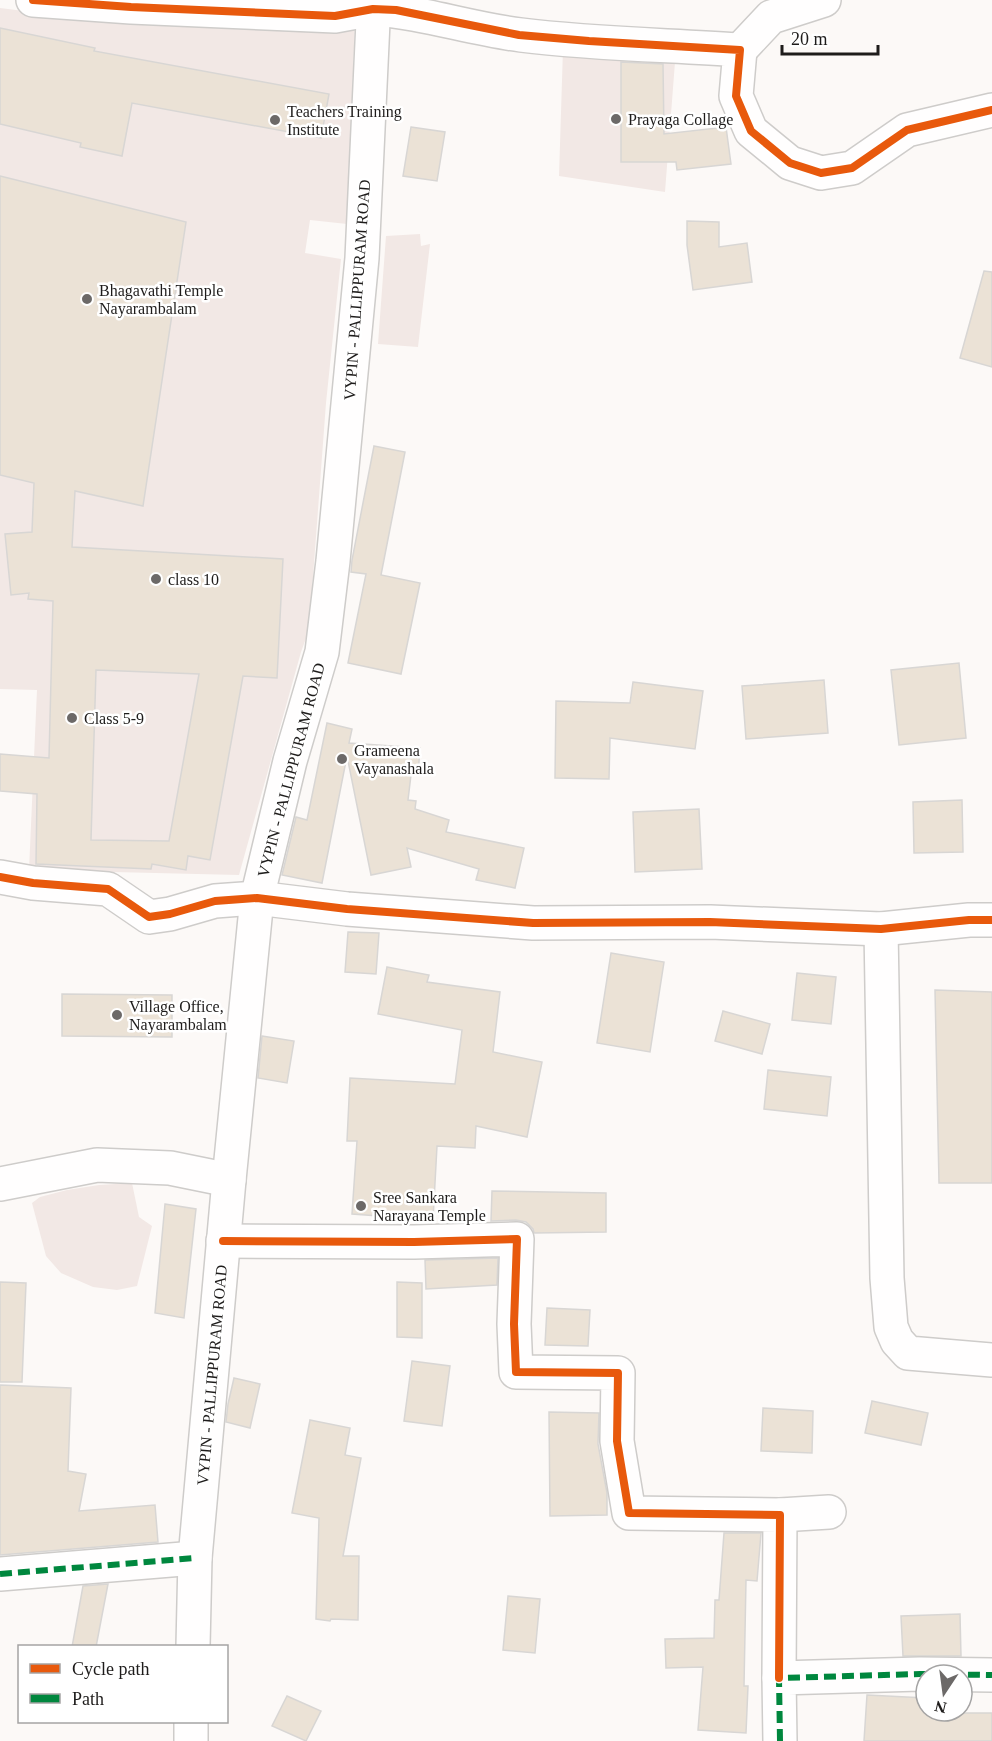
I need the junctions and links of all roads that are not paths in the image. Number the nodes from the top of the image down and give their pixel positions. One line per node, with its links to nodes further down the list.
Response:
1 (33, 0): 3 (street)
2 (824, 0): 4 (street)
3 (374, 4): 4 (street); 7 (street, VYPIN - PALLIPPURAM ROAD)
4 (740, 50): 5 (street)
5 (992, 110)
6 (0, 877): 7 (street)
7 (257, 898): 9 (street); 10 (street, VYPIN - PALLIPPURAM ROAD)
8 (992, 920): 9 (street)
9 (881, 929): 13 (street)
10 (229, 1180): 11 (street); 12 (street, VYPIN - PALLIPPURAM ROAD)
11 (0, 1184)
12 (224, 1241): 15 (street); 16 (street, VYPIN - PALLIPPURAM ROAD)
13 (992, 1360)
14 (829, 1512): 15 (street)
15 (780, 1515): 20 (street)
16 (195, 1558): 17 (street); 18 (street, VYPIN - PALLIPPURAM ROAD)
17 (0, 1574)
18 (193, 1645)
19 (992, 1676): 20 (street)
20 (779, 1678): 23 (street)
21 (191, 1723): 22 (street)
22 (191, 1741)
23 (780, 1741)

